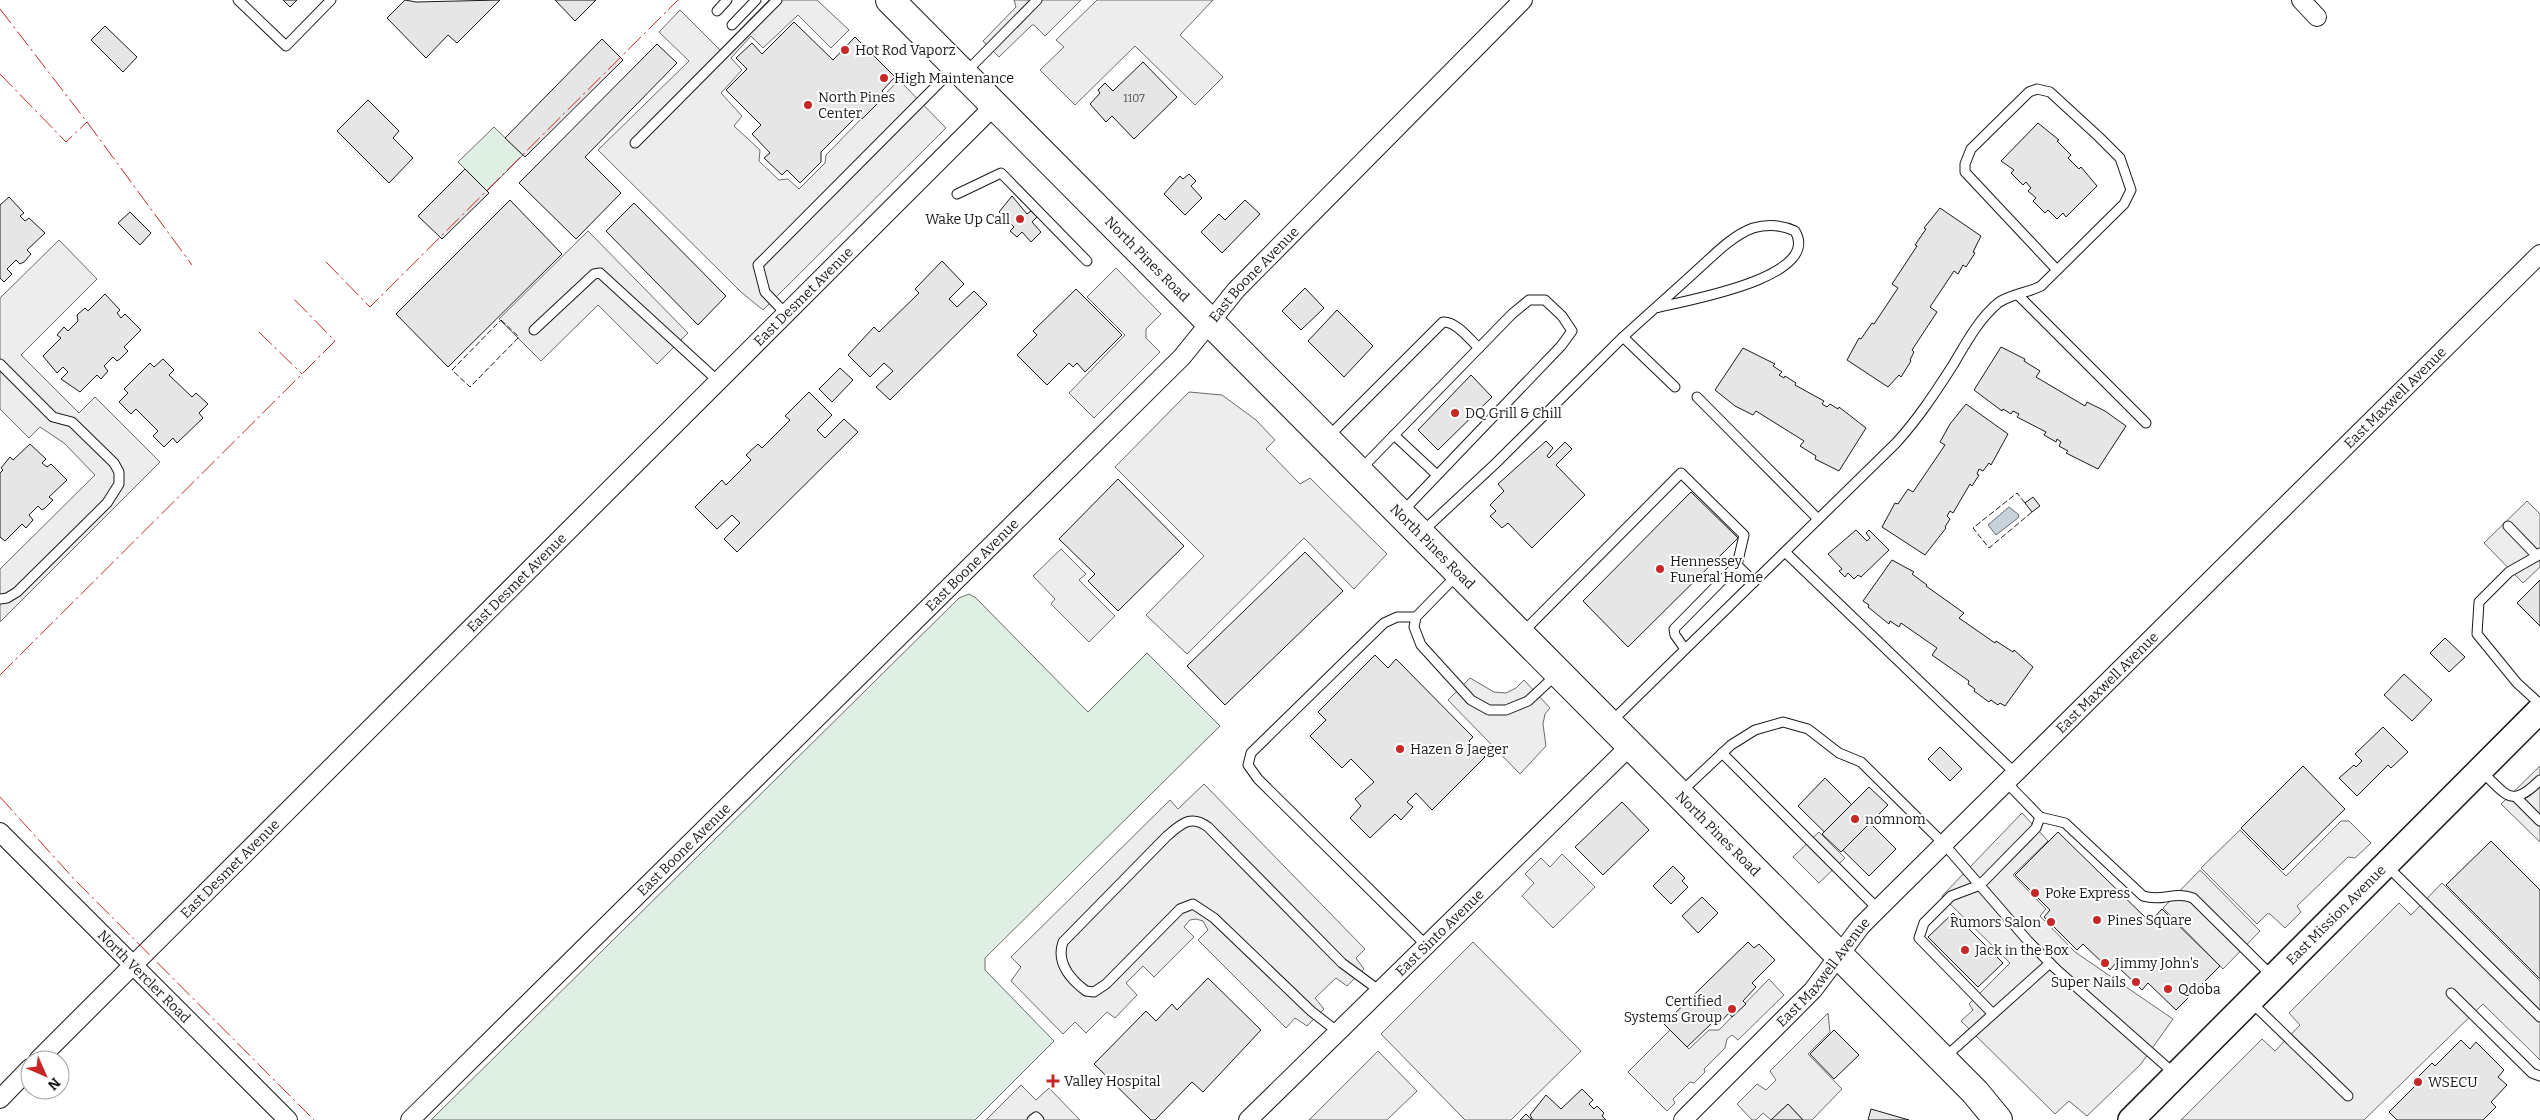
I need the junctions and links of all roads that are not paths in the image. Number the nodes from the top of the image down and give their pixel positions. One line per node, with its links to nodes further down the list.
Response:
1 (238, 0): 2 (lane)
2 (331, 0)
3 (727, 0): 10 (lane)
4 (756, 0): 12 (lane)
5 (778, 0): 15 (lane)
6 (890, 0): 13 (main road, North Pines Road)
7 (1523, 0): 23 (street, East Boone Avenue)
8 (2301, 0): 11 (street)
9 (1031, 2): 13 (lane)
10 (717, 10)
11 (2317, 17)
12 (732, 25)
13 (960, 70): 14 (main road, North Pines Road); 22 (lane)
14 (995, 105): 22 (street, East Desmet Avenue); 23 (main road, North Pines Road)
15 (635, 143)
16 (958, 194): 18 (lane)
17 (2540, 254): 56 (street, East Maxwell Avenue)
18 (1087, 261)
19 (2057, 270): 19 (lane); 20 (lane)
20 (2018, 295): 31 (lane); 37 (lane)
21 (1655, 308): 21 (lane); 25 (lane)
22 (786, 314): 28 (street, East Desmet Avenue)
23 (1210, 324): 33 (main road, North Pines Road); 87 (street, East Boone Avenue)
24 (534, 330): 28 (lane)
25 (1623, 337): 29 (lane); 39 (lane)
26 (1479, 348): 32 (lane); 33 (lane); 35 (lane)
27 (0, 364): 45 (lane)
28 (718, 381): 70 (street, East Desmet Avenue)
29 (1675, 387)
30 (1697, 397): 37 (lane)
31 (2146, 423)
32 (1394, 435): 34 (lane); 35 (lane)
33 (1325, 440): 34 (main road, North Pines Road)
34 (1358, 472): 36 (main road, North Pines Road)
35 (1437, 475): 36 (lane)
36 (1400, 514): 39 (main road, North Pines Road)
37 (1818, 520): 40 (lane)
38 (2508, 526): 41 (lane)
39 (1420, 534): 43 (main road, North Pines Road)
40 (1785, 552): 44 (lane); 56 (lane)
41 (2539, 554): 50 (lane)
42 (1737, 565): 44 (lane); 47 (lane); 48 (lane)
43 (1459, 573): 46 (lane); 47 (main road, North Pines Road)
44 (1754, 582): 48 (lane)
45 (0, 599)
46 (1416, 617): 49 (lane); 67 (lane)
47 (1521, 634): 49 (main road, North Pines Road)
48 (1685, 649): 52 (lane)
49 (1558, 673): 52 (main road, North Pines Road)
50 (2540, 704)
51 (2540, 710): 55 (street, East Mission Avenue)
52 (1609, 724): 53 (main road, North Pines Road)
53 (1630, 746): 58 (main road, North Pines Road); 67 (street, East Sinto Avenue)
54 (1722, 753): 58 (lane); 63 (lane); 66 (lane)
55 (2480, 770): 59 (lane); 64 (street, East Mission Avenue)
56 (2010, 778): 60 (lane); 63 (street, East Maxwell Avenue)
57 (2540, 780): 59 (lane)
58 (1678, 795): 68 (main road, North Pines Road)
59 (2517, 798): 61 (lane)
60 (2040, 817): 65 (lane); 71 (lane)
61 (2540, 821)
62 (0, 832): 70 (street, North Vercler Road)
63 (1944, 844): 65 (lane); 66 (street, East Maxwell Avenue)
64 (2386, 865): 71 (street, East Mission Avenue); 76 (lane)
65 (1980, 885): 69 (lane); 75 (lane)
66 (1878, 909): 68 (street, East Maxwell Avenue)
67 (1426, 945): 72 (street, East Sinto Avenue)
68 (1839, 956): 79 (main road, North Pines Road); 91 (street, East Maxwell Avenue)
69 (2050, 963): 75 (lane); 80 (lane)
70 (132, 966): 78 (street, East Desmet Avenue); 86 (street, North Vercler Road)
71 (2273, 977): 74 (street, East Mission Avenue)
72 (1380, 990): 77 (street, East Sinto Avenue); 77 (lane)
73 (2451, 994): 81 (lane)
74 (2250, 1001): 80 (street, East Mission Avenue); 84 (lane)
75 (1993, 1014): 79 (lane)
76 (2540, 1017)
77 (1338, 1032): 90 (street, East Sinto Avenue)
78 (48, 1050)
79 (1942, 1059): 83 (main road, North Pines Road)
80 (2176, 1075): 94 (street, East Mission Avenue)
81 (2540, 1076)
82 (20, 1078): 85 (street)
83 (1975, 1092): 92 (main road, North Pines Road); 93 (main road, North Pines Road)
84 (2348, 1096)
85 (0, 1099)
86 (288, 1120)
87 (410, 1120)
88 (1032, 1120): 89 (lane)
89 (1039, 1120)
90 (1248, 1120)
91 (1682, 1120)
92 (1998, 1120)
93 (2017, 1120)
94 (2131, 1120)

